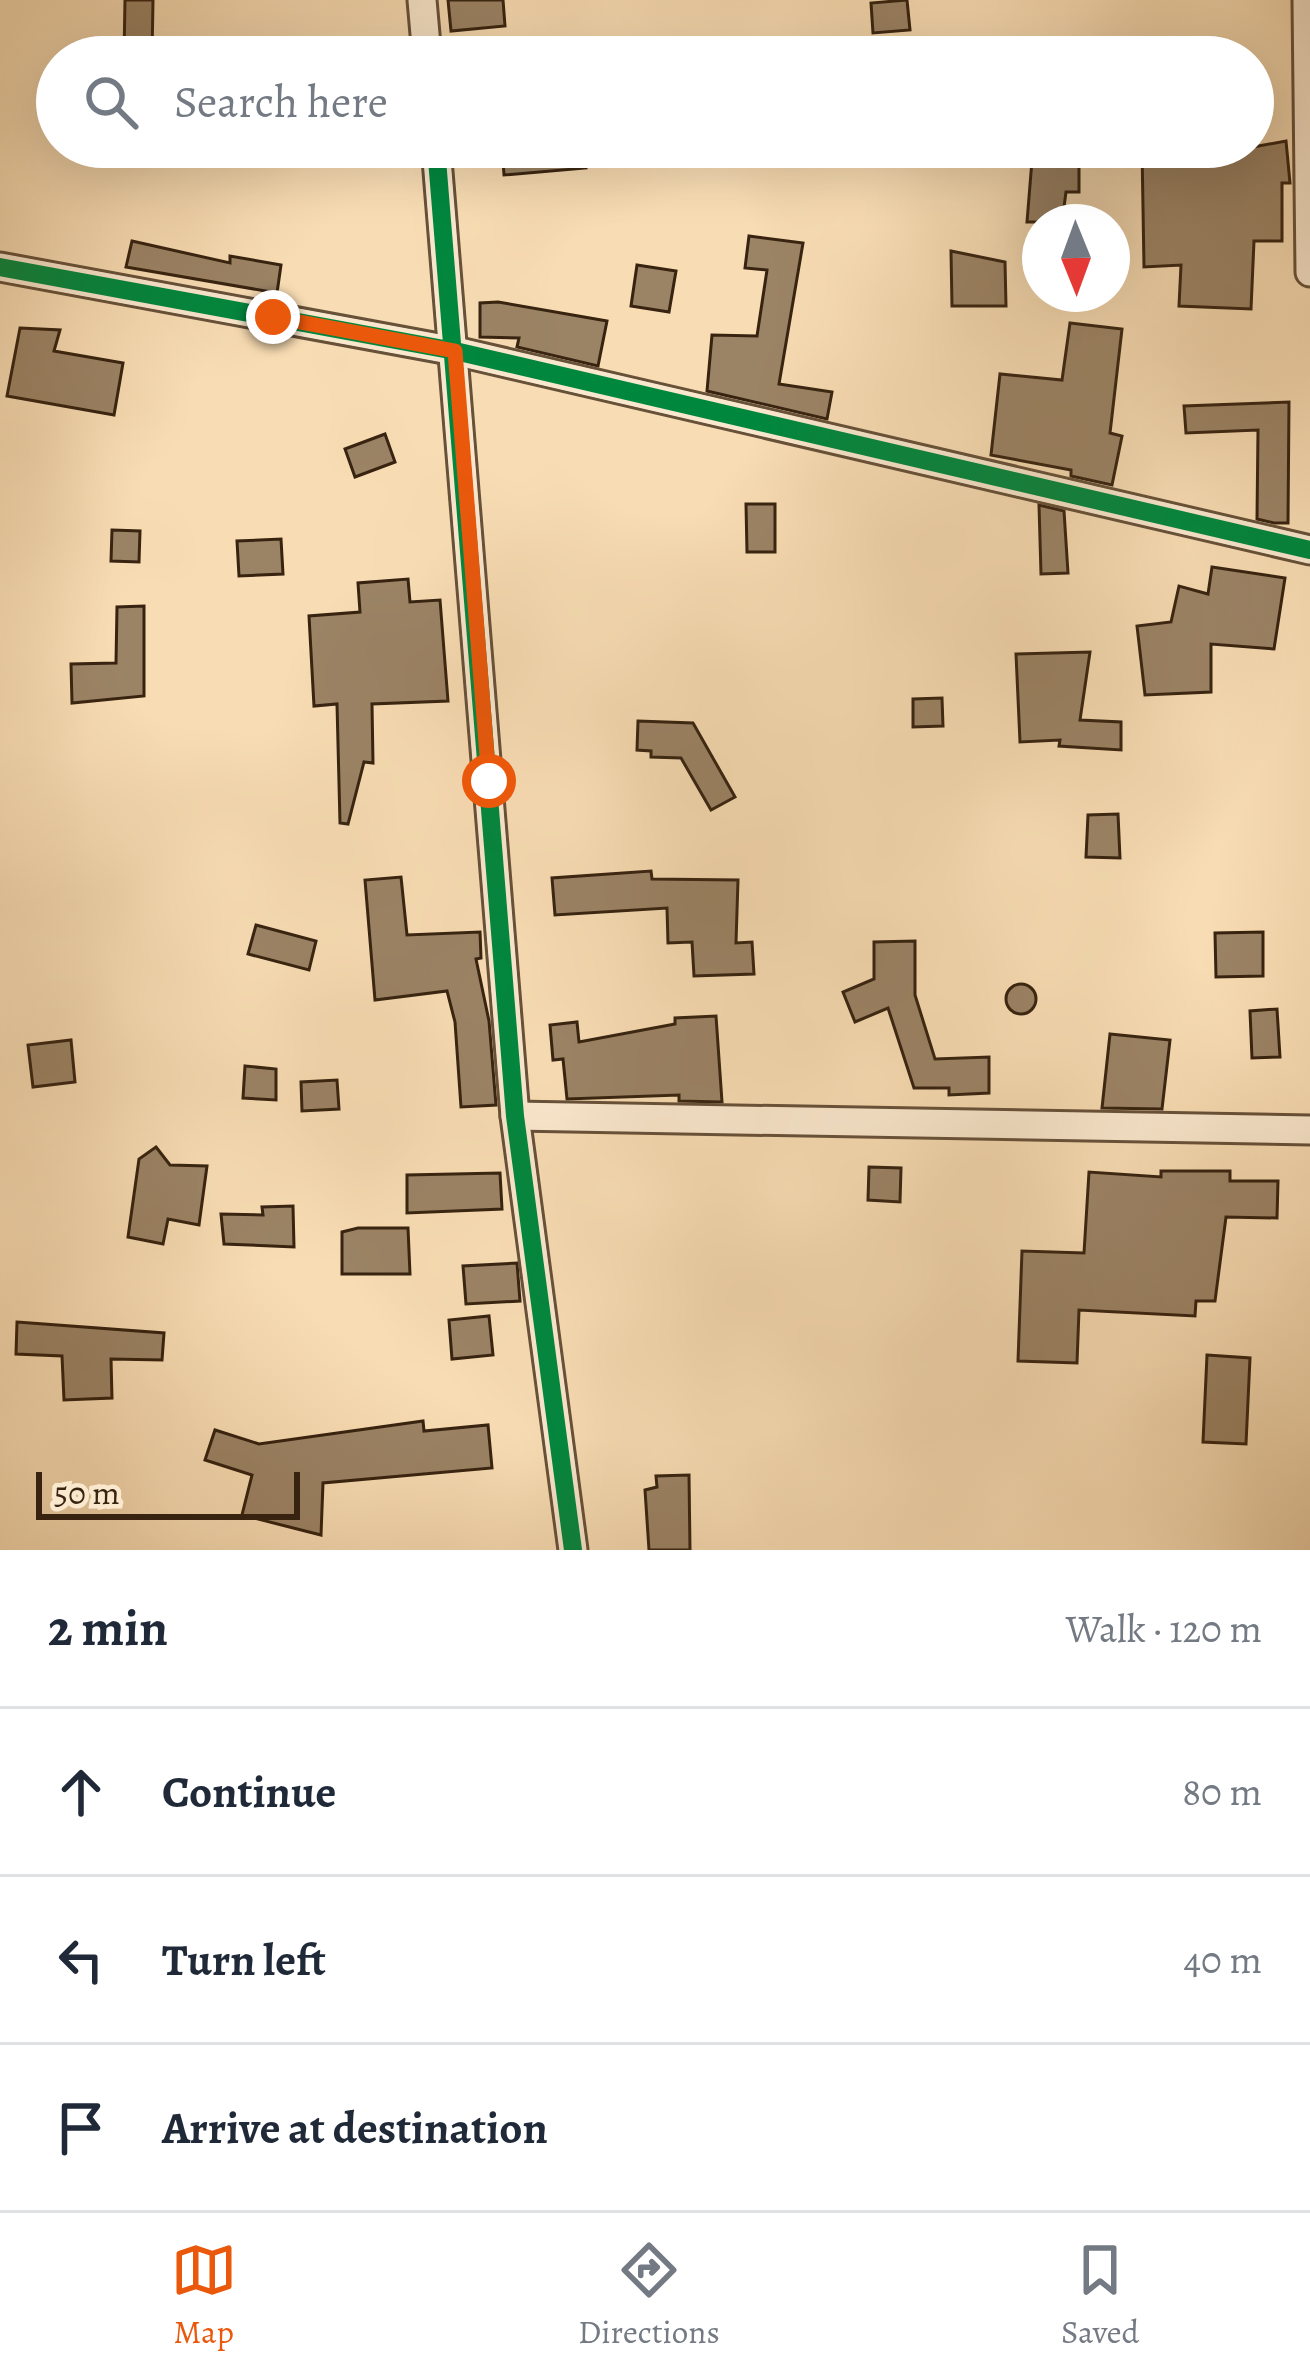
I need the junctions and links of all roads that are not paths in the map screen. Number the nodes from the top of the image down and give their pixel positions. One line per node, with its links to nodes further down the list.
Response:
1 (422, 0): 3 (street)
2 (1307, 0): 6 (street)
3 (425, 36)
4 (438, 168): 7 (street)
5 (0, 267): 7 (street)
6 (1310, 272)
7 (455, 351): 8 (street); 9 (street)
8 (1310, 550)
9 (515, 1116): 10 (street); 11 (street)
10 (1310, 1130)
11 (573, 1550)

